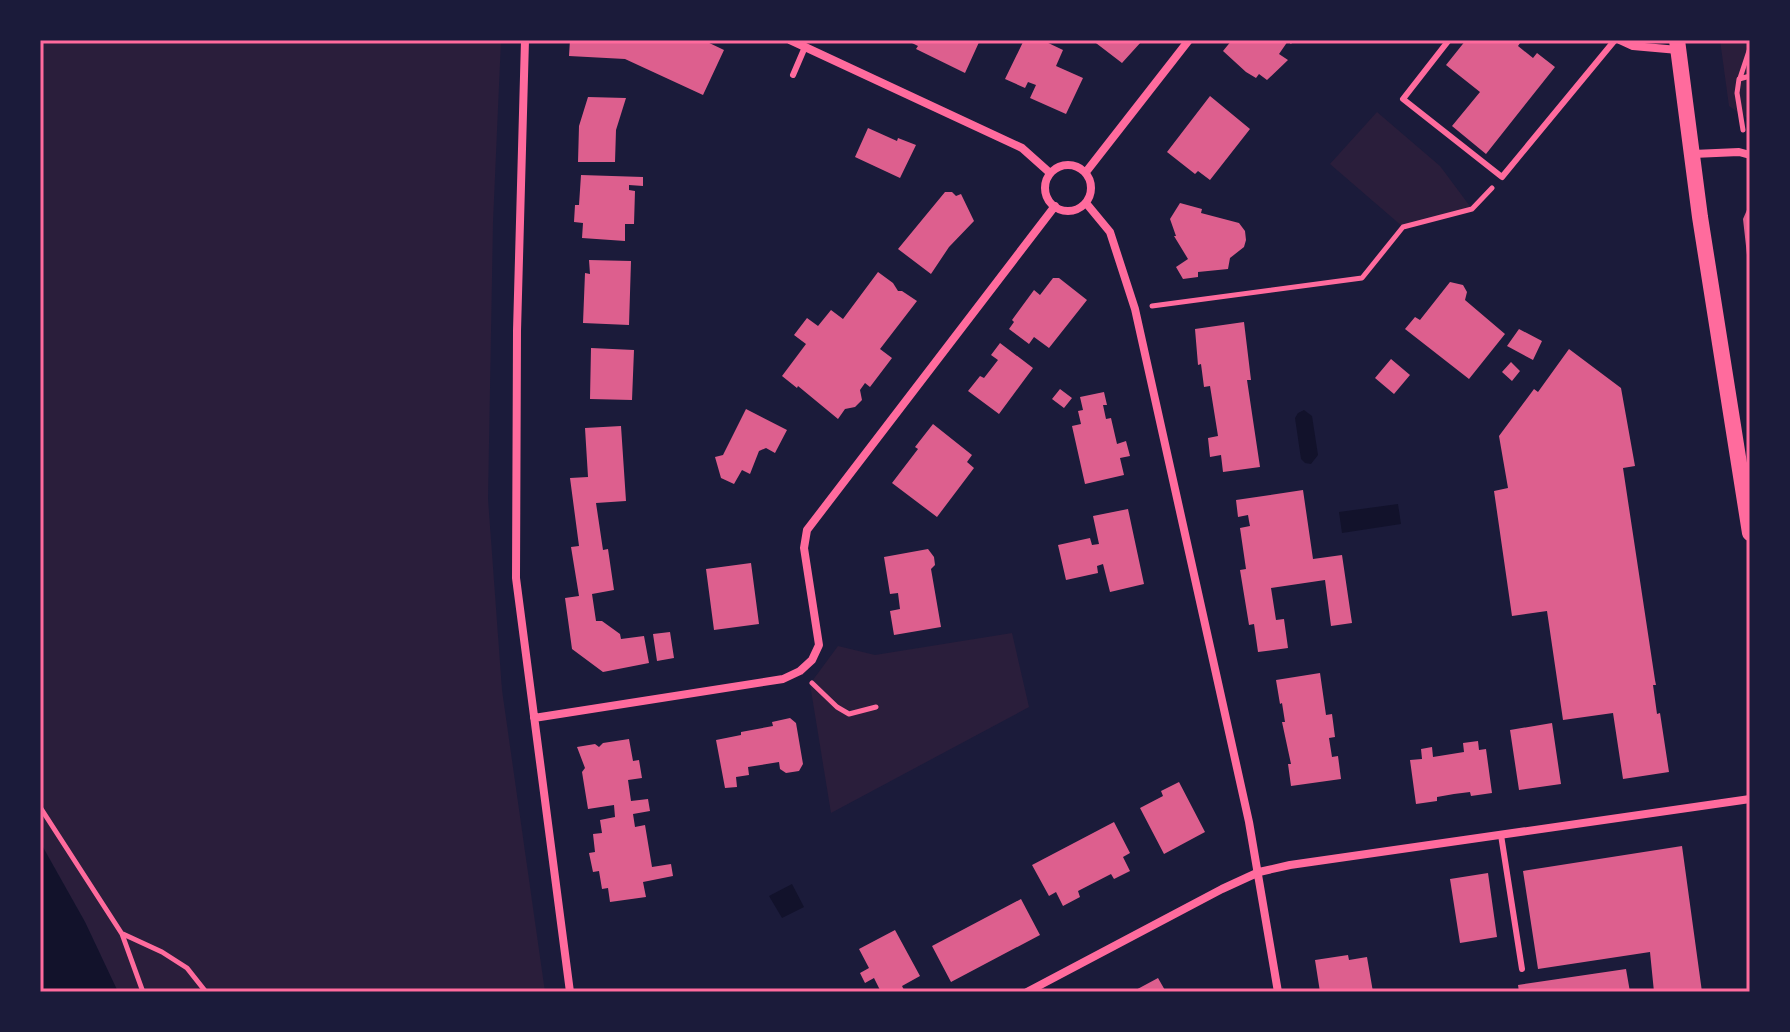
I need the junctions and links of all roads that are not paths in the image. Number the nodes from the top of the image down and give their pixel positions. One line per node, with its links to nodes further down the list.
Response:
1 (525, 40): 16 (street)
2 (790, 40): 7 (street)
3 (1189, 40): 11 (street)
4 (1449, 40): 5 (lane)
5 (1618, 40): 6 (street)
6 (1678, 45): 9 (main road)
7 (805, 47): 8 (lane); 12 (street)
8 (793, 75)
9 (1693, 154): 10 (street); 15 (main road)
10 (1750, 155)
11 (1086, 172): 12 (street); 13 (street)
12 (1050, 173): 14 (street)
13 (1086, 203): 14 (street); 19 (street)
14 (1055, 206): 16 (street)
15 (1750, 533)
16 (534, 718): 21 (street)
17 (1750, 799): 18 (street)
18 (1501, 835): 19 (street); 20 (lane)
19 (1259, 872): 22 (street); 23 (street)
20 (1522, 969)
21 (570, 992)
22 (1027, 992)
23 (1278, 992)

